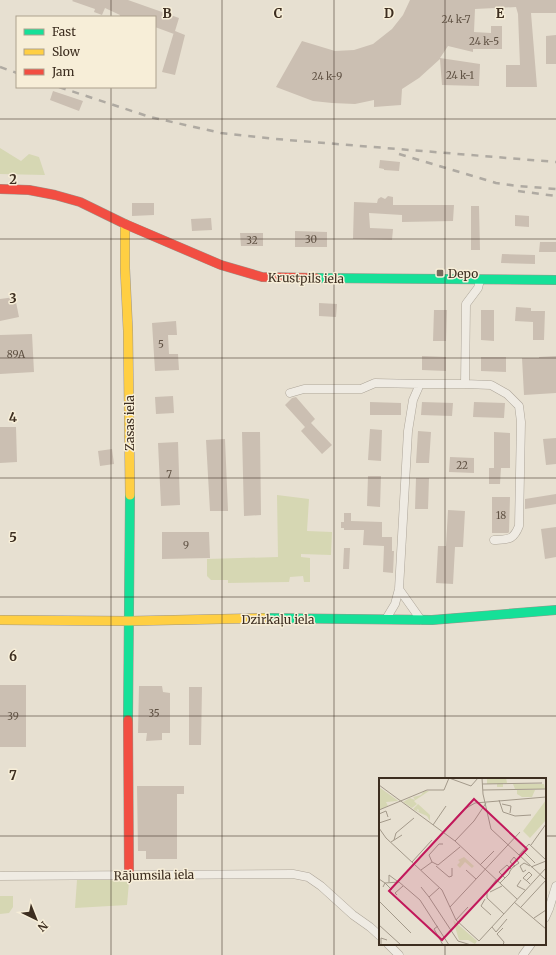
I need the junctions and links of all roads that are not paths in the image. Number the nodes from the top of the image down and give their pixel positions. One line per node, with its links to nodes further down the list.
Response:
1 (0, 189): 2 (street, Krustpils iela)
2 (125, 224): 3 (street, Krustpils iela); 14 (street, Zasas iela)
3 (480, 280): 4 (street, Krustpils iela); 6 (street)
4 (556, 280)
5 (420, 384): 6 (street); 7 (street); 9 (street)
6 (465, 384): 8 (street)
7 (290, 393)
8 (494, 540)
9 (399, 589): 11 (street); 13 (street)
10 (556, 610): 13 (street, Dzirkaļu iela)
11 (386, 619): 13 (street, Dzirkaļu iela); 14 (street, Dzirkaļu iela)
12 (0, 620): 14 (street, Dzirkaļu iela)
13 (421, 620)
14 (128, 621): 15 (street, Zasas iela)
15 (129, 874): 16 (street, Rājumsila iela); 19 (street, Rājumsila iela)
16 (0, 876)
17 (556, 886): 18 (street)
18 (546, 916)
19 (379, 935)
20 (389, 945): 22 (street)
21 (530, 945): 23 (street)
22 (399, 955)
23 (523, 955)

